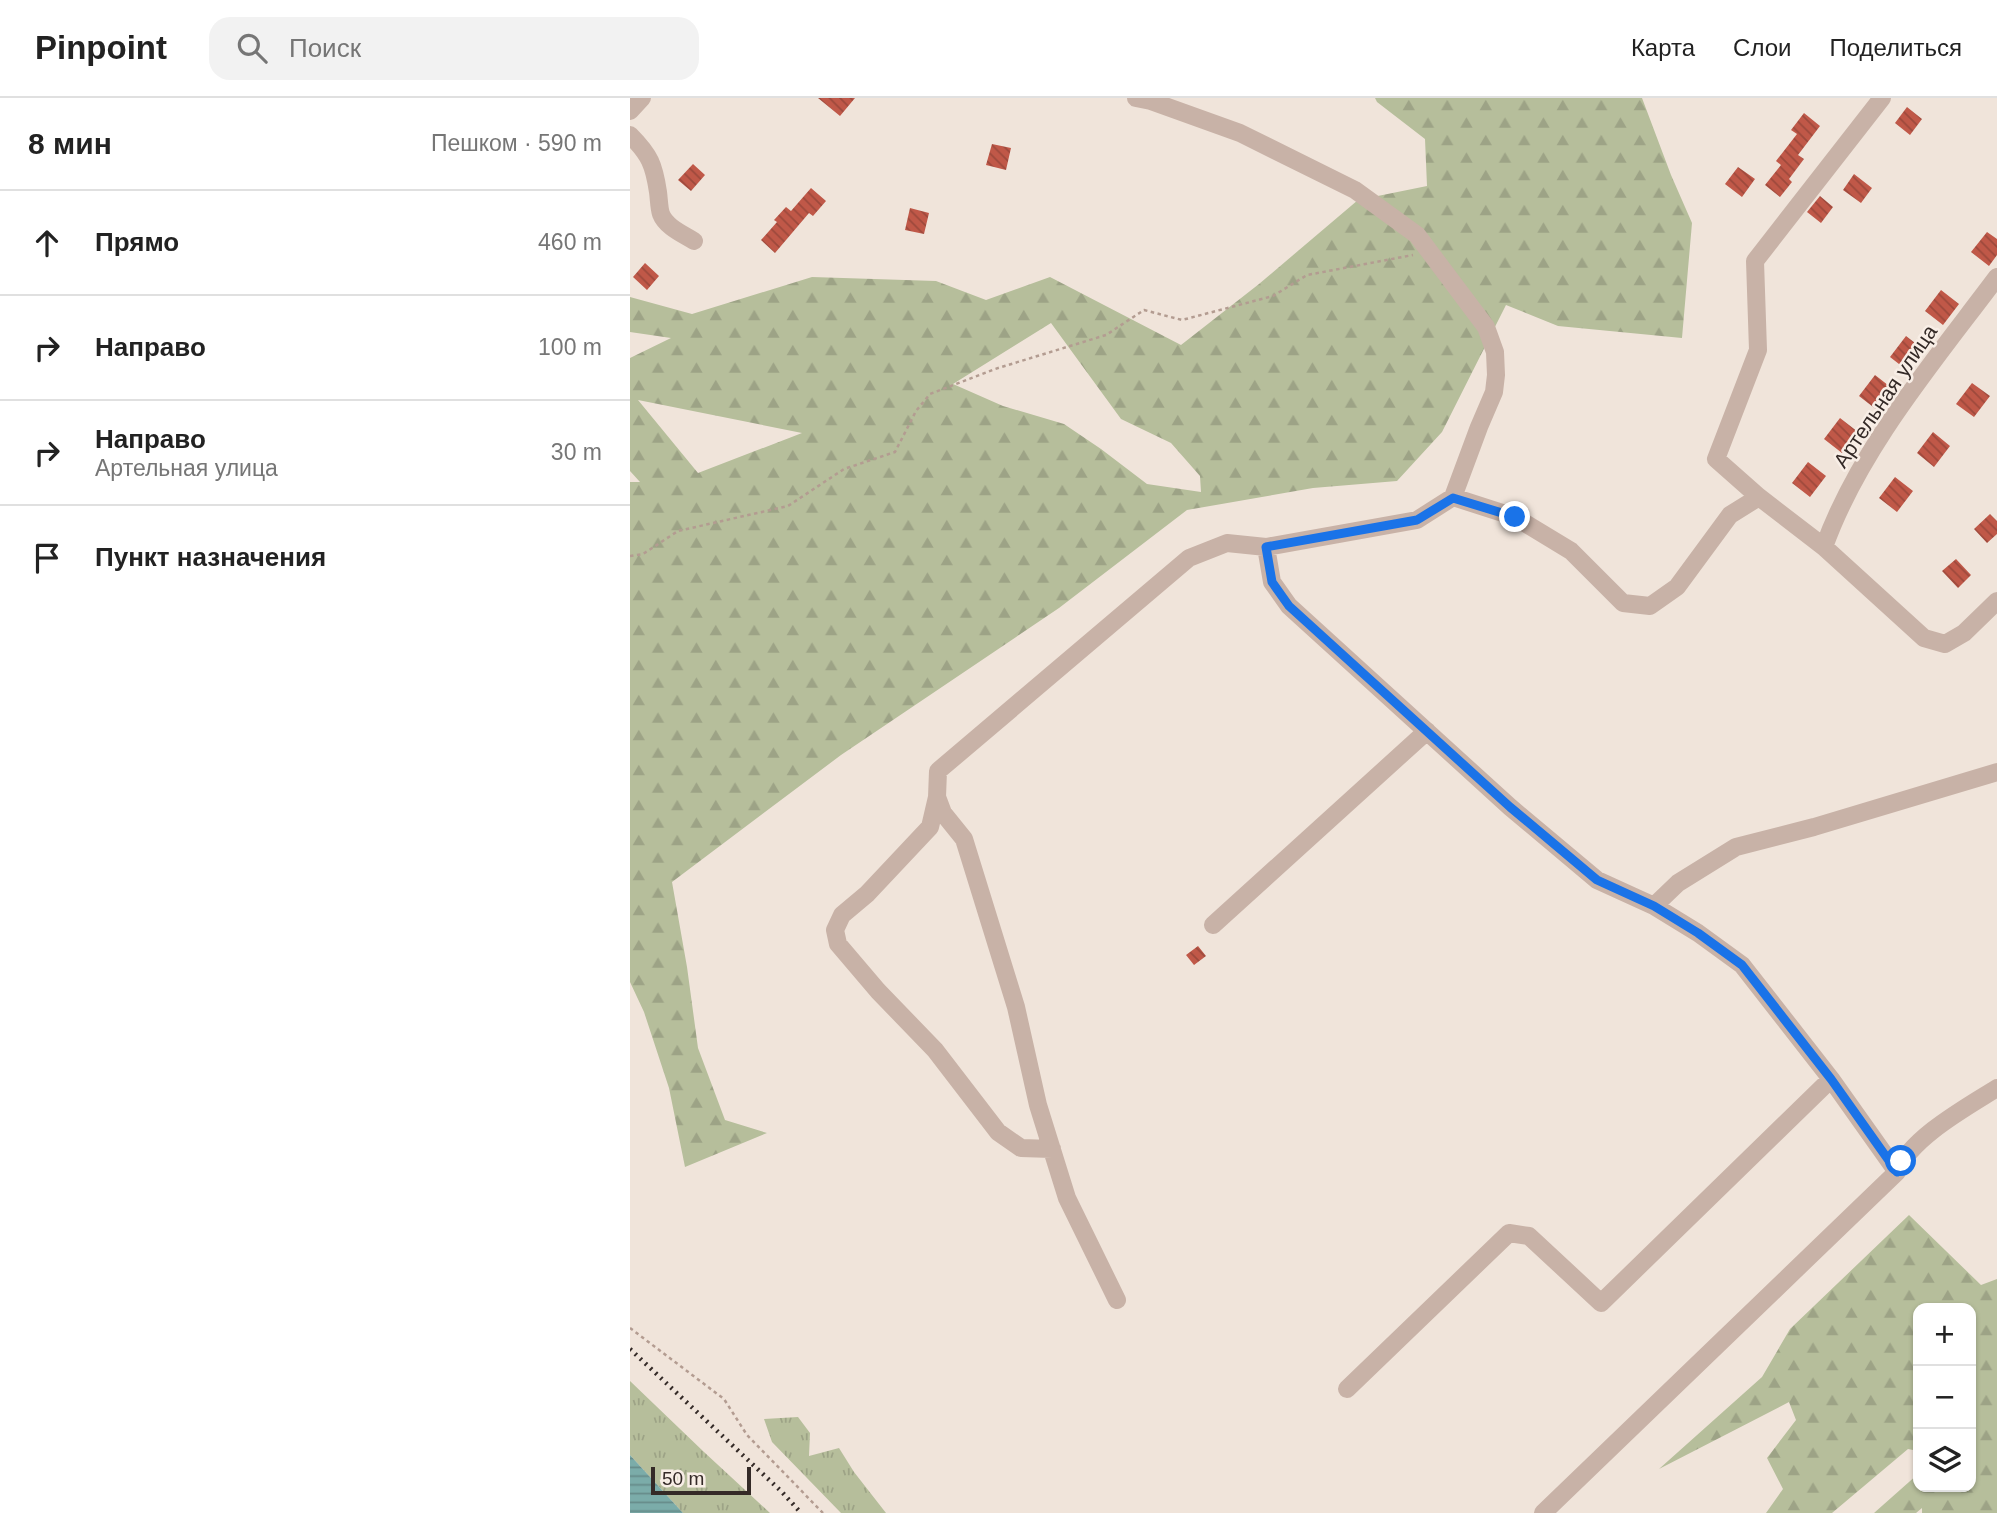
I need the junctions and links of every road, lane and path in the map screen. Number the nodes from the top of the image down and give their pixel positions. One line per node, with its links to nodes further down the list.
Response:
1 (642, 98): 4 (street)
2 (1136, 98): 7 (street)
3 (1882, 98): 9 (street)
4 (630, 111)
5 (630, 135): 6 (street)
6 (694, 241)
7 (1430, 251): 10 (street); 13 (path)
8 (1997, 277): 12 (street, Артельная улица)
9 (1759, 497): 10 (street); 12 (street)
10 (1453, 498): 11 (street)
11 (1266, 547): 15 (street); 17 (street)
12 (1824, 547): 14 (street)
13 (630, 556)
14 (1997, 601)
15 (1427, 730): 18 (street); 19 (street)
16 (1997, 772): 18 (street)
17 (937, 797): 22 (street); 22 (street)
18 (1654, 906): 20 (street)
19 (1213, 925)
20 (1831, 1079): 23 (street); 26 (street)
21 (1997, 1088): 23 (street)
22 (1052, 1149): 24 (street)
23 (1897, 1172): 28 (street)
24 (1116, 1300)
25 (630, 1328): 27 (path)
26 (1348, 1389)
27 (823, 1513)
28 (1543, 1513)

